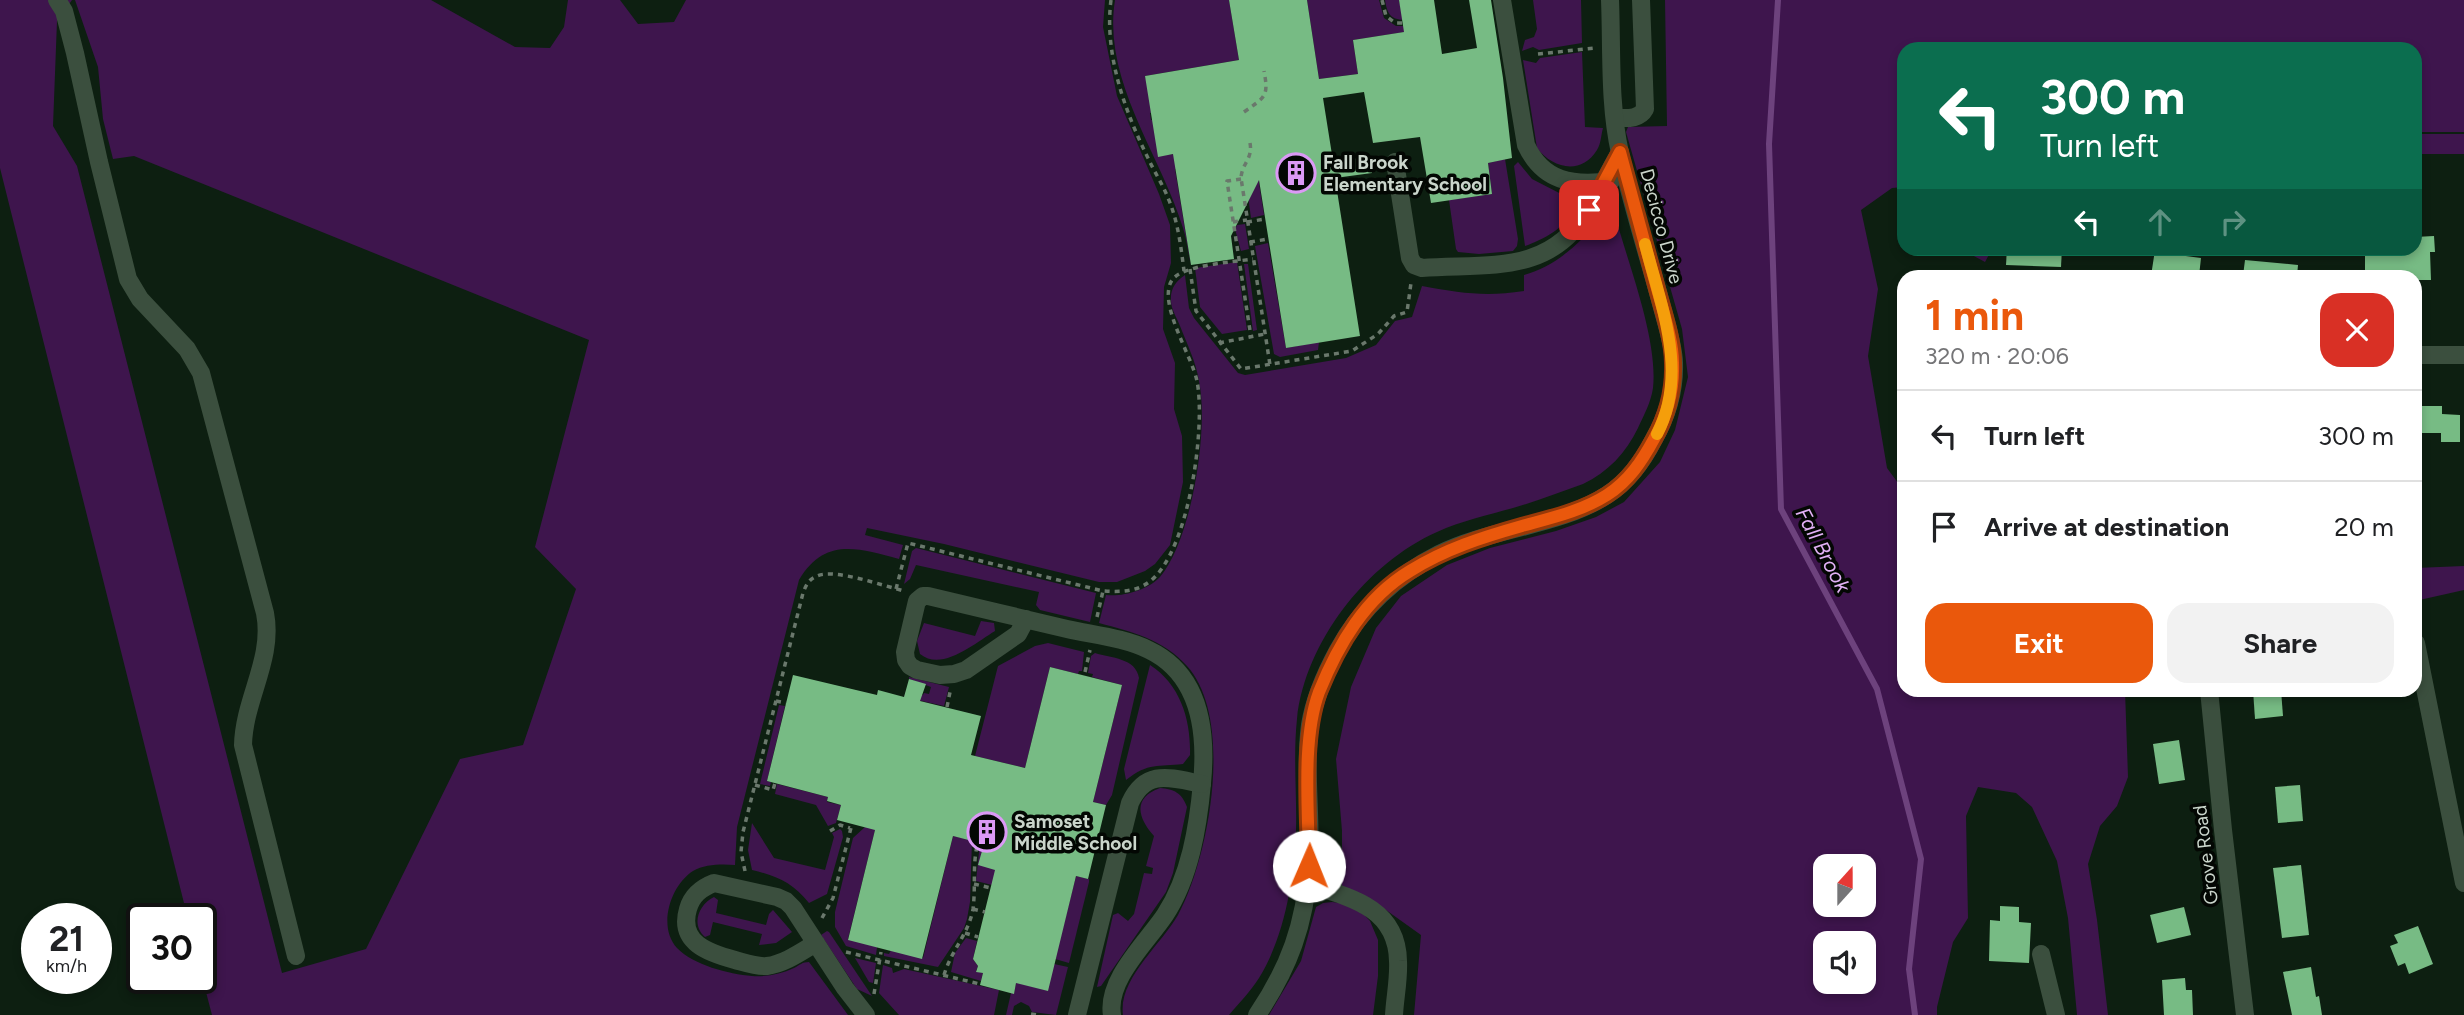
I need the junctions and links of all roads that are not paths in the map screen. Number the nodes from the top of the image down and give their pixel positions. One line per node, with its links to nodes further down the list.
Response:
1 (57, 0): 20 (street)
2 (1502, 0): 9 (street)
3 (1610, 0): 5 (street, Decicco Drive)
4 (1641, 0): 5 (street)
5 (1615, 118): 6 (street, Decicco Drive)
6 (1620, 152): 8 (street, Decicco Drive); 9 (street)
7 (1395, 162): 9 (street)
8 (1627, 179): 9 (street); 17 (street, Decicco Drive)
9 (1603, 182)
10 (2422, 355): 11 (street)
11 (2464, 355)
12 (1026, 619): 12 (street); 15 (street)
13 (2422, 673): 16 (street)
14 (2210, 697): 28 (street, Grove Road)
15 (1202, 784): 21 (street); 22 (street)
16 (2464, 883)
17 (1307, 884): 25 (street, Decicco Drive); 26 (street)
18 (816, 943): 18 (street); 23 (street)
19 (2040, 954): 27 (street)
20 (296, 956)
21 (1082, 995): 22 (street); 24 (street)
22 (1112, 1009)
23 (866, 1015)
24 (1077, 1015)
25 (1256, 1015)
26 (1394, 1015)
27 (2056, 1015)
28 (2245, 1015)

